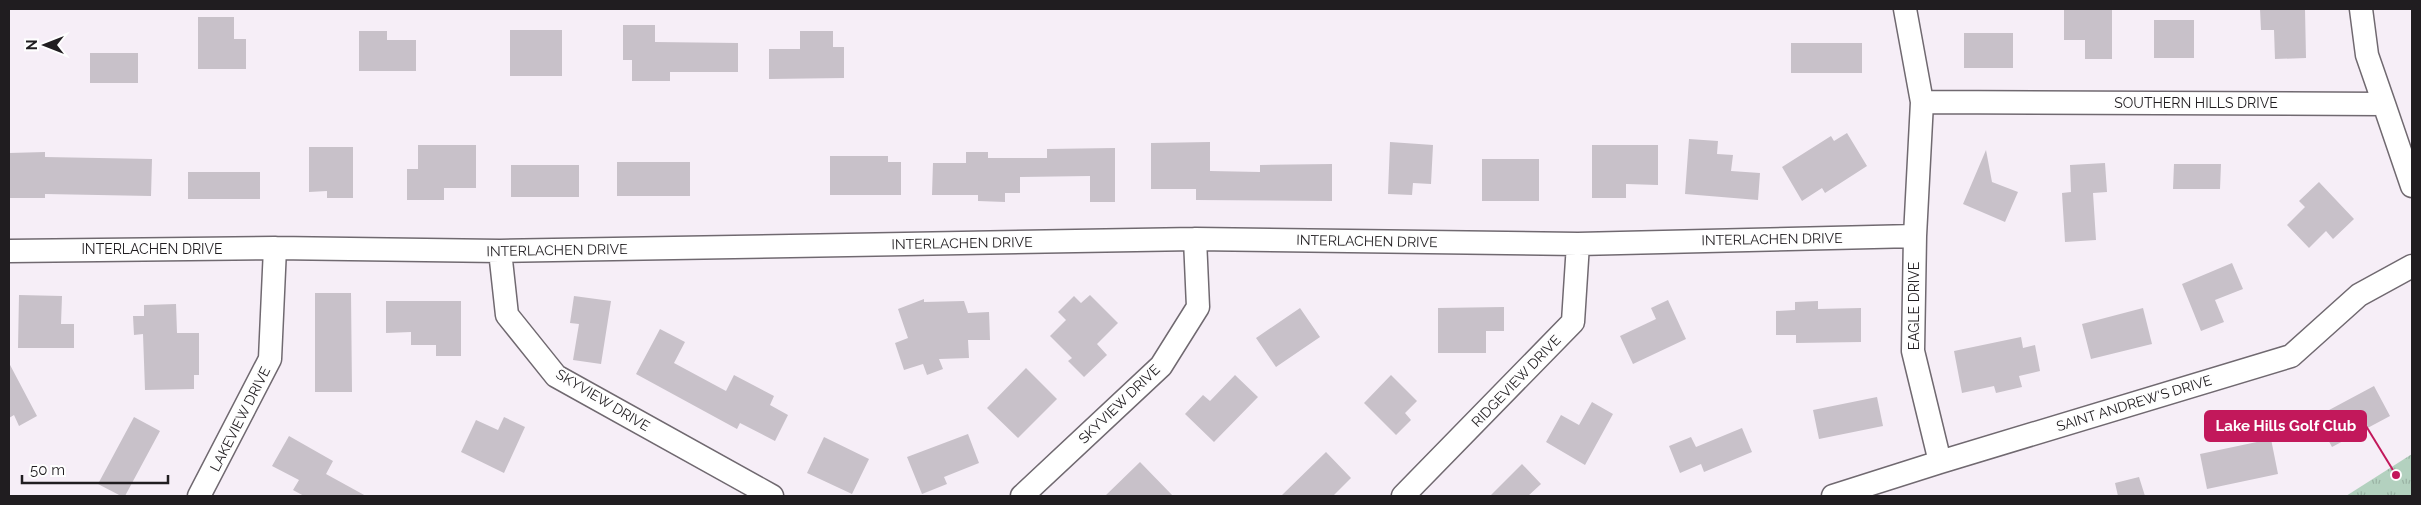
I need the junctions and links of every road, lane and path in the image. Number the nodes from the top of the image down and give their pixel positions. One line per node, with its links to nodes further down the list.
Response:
1 (1905, 9): 3 (street, EAGLE DRIVE)
2 (2361, 9): 4 (street)
3 (1922, 102): 4 (street, SOUTHERN HILLS DRIVE); 6 (street, EAGLE DRIVE)
4 (2384, 104): 5 (street)
5 (2412, 186)
6 (1915, 236): 8 (street, INTERLACHEN DRIVE); 13 (street, EAGLE DRIVE)
7 (1195, 239): 8 (street, INTERLACHEN DRIVE); 11 (street, INTERLACHEN DRIVE); 16 (street, SKYVIEW DRIVE)
8 (1578, 244): 17 (street, RIDGEVIEW DRIVE)
9 (275, 248): 10 (street, INTERLACHEN DRIVE); 11 (street, INTERLACHEN DRIVE); 14 (street, LAKEVIEW DRIVE)
10 (9, 251)
11 (500, 251): 15 (street, SKYVIEW DRIVE)
12 (2412, 266): 13 (street, SAINT ANDREW'S DRIVE)
13 (1940, 462): 18 (street, SAINT ANDREW'S DRIVE)
14 (207, 494)
15 (772, 496)
16 (1022, 496)
17 (1403, 496)
18 (1832, 496)

